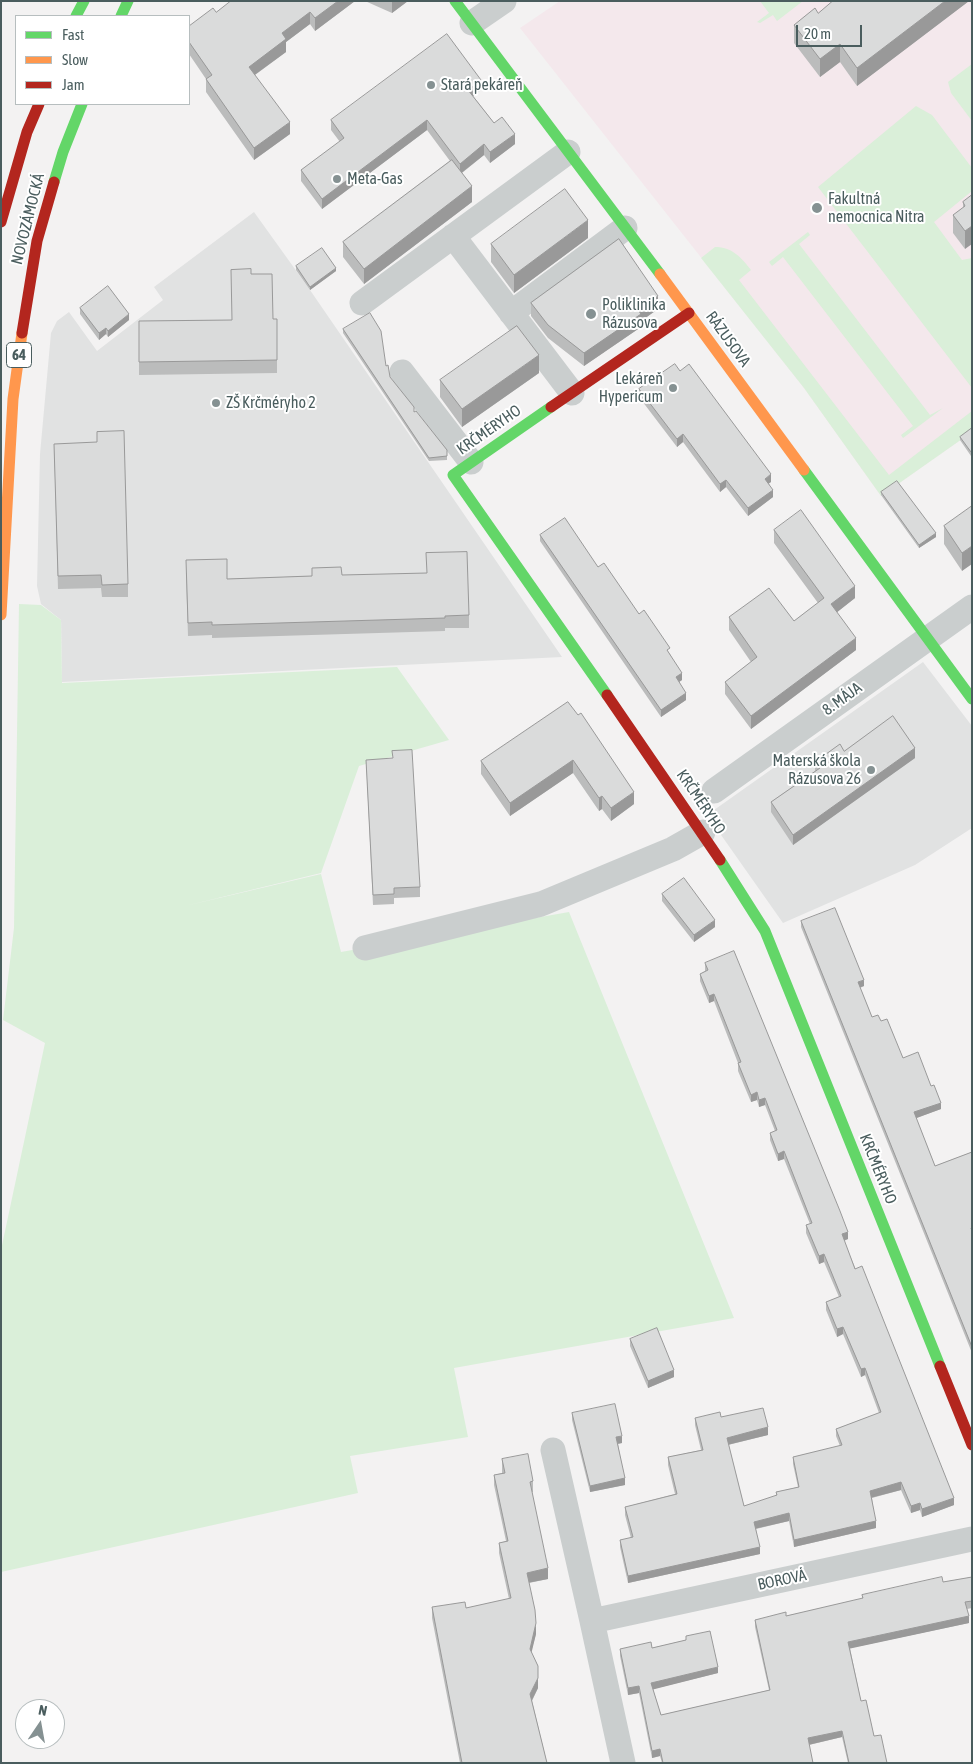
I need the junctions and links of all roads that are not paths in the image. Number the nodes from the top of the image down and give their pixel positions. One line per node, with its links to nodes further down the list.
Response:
1 (84, 1): 5 (street)
2 (128, 1): 6 (street)
3 (455, 1): 7 (street, RÁZUSOVA)
4 (504, 1): 7 (street)
5 (77, 15)
6 (121, 15)
7 (472, 23): 10 (street, RÁZUSOVA)
8 (39, 105): 11 (street, NOVOZÁMOCKÁ)
9 (82, 105): 21 (street, NOVOZÁMOCKÁ / 64)
10 (568, 152): 12 (street, RÁZUSOVA); 13 (street)
11 (1, 222)
12 (625, 228): 15 (street); 16 (street, RÁZUSOVA)
13 (453, 236): 14 (street); 15 (street)
14 (362, 303)
15 (511, 313): 18 (street)
16 (689, 313): 18 (street, KRČMÉRYHO); 22 (street, RÁZUSOVA)
17 (402, 372): 19 (street)
18 (572, 393): 19 (street, KRČMÉRYHO)
19 (471, 462): 25 (street, KRČMÉRYHO)
20 (972, 607): 22 (street, 8. MÁJA)
21 (1, 615)
22 (927, 638): 23 (street, RÁZUSOVA); 24 (street, 8. MÁJA)
23 (972, 699)
24 (714, 791)
25 (703, 832): 26 (street); 27 (street, KRČMÉRYHO)
26 (365, 948)
27 (972, 1445)
28 (553, 1450): 30 (street)
29 (972, 1539): 30 (street, BOROVÁ)
30 (592, 1621): 31 (street)
31 (622, 1763)

